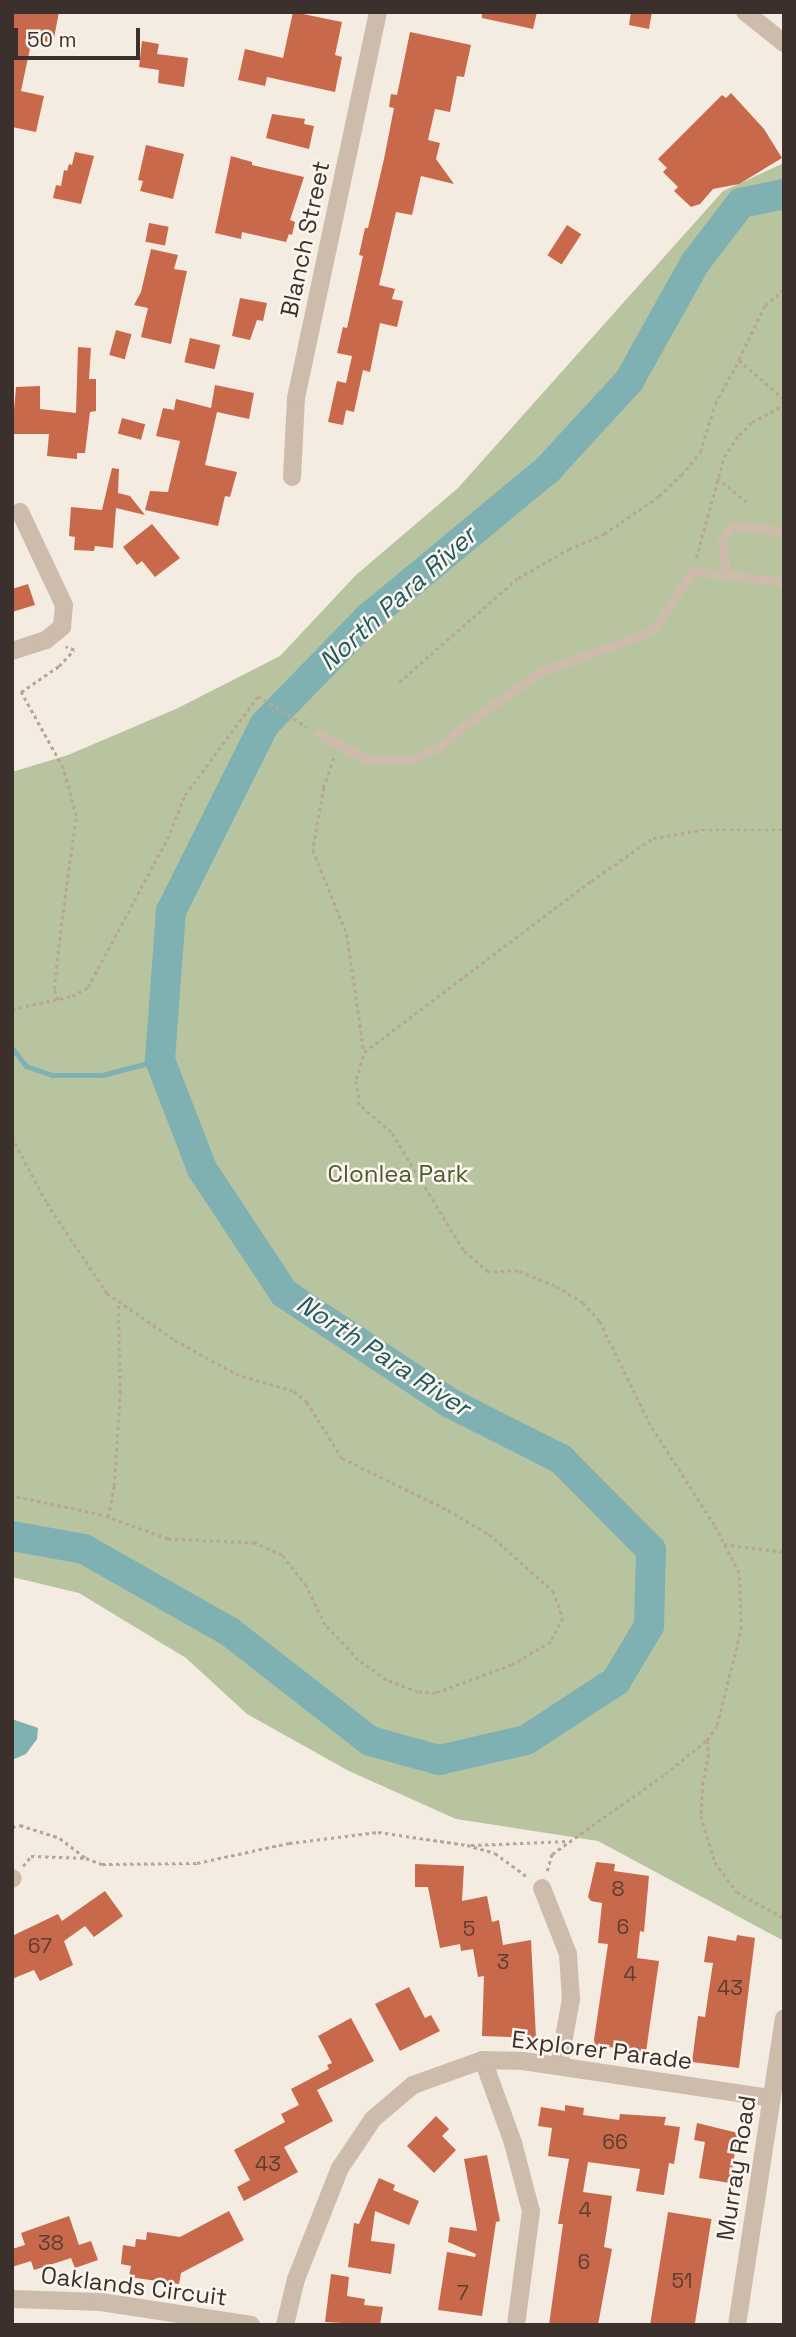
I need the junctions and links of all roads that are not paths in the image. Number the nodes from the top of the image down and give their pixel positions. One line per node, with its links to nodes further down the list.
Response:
1 (378, 12): 4 (street, Blanch Street)
2 (746, 12): 3 (street)
3 (784, 43)
4 (292, 477)
5 (20, 512): 9 (street)
6 (784, 532): 7 (lane)
7 (726, 573): 8 (lane); 10 (lane)
8 (784, 582)
9 (12, 651)
10 (318, 734)
11 (542, 1888): 14 (street)
12 (784, 2018): 15 (street, Murray Road)
13 (483, 2060): 14 (street, Explorer Parade); 18 (street, Explorer Parade); 19 (street)
14 (559, 2065): 15 (street, Explorer Parade)
15 (771, 2098): 20 (street, Murray Road)
16 (12, 2299): 17 (street, Oaklands Circuit)
17 (251, 2325)
18 (285, 2325)
19 (516, 2325)
20 (737, 2325)

